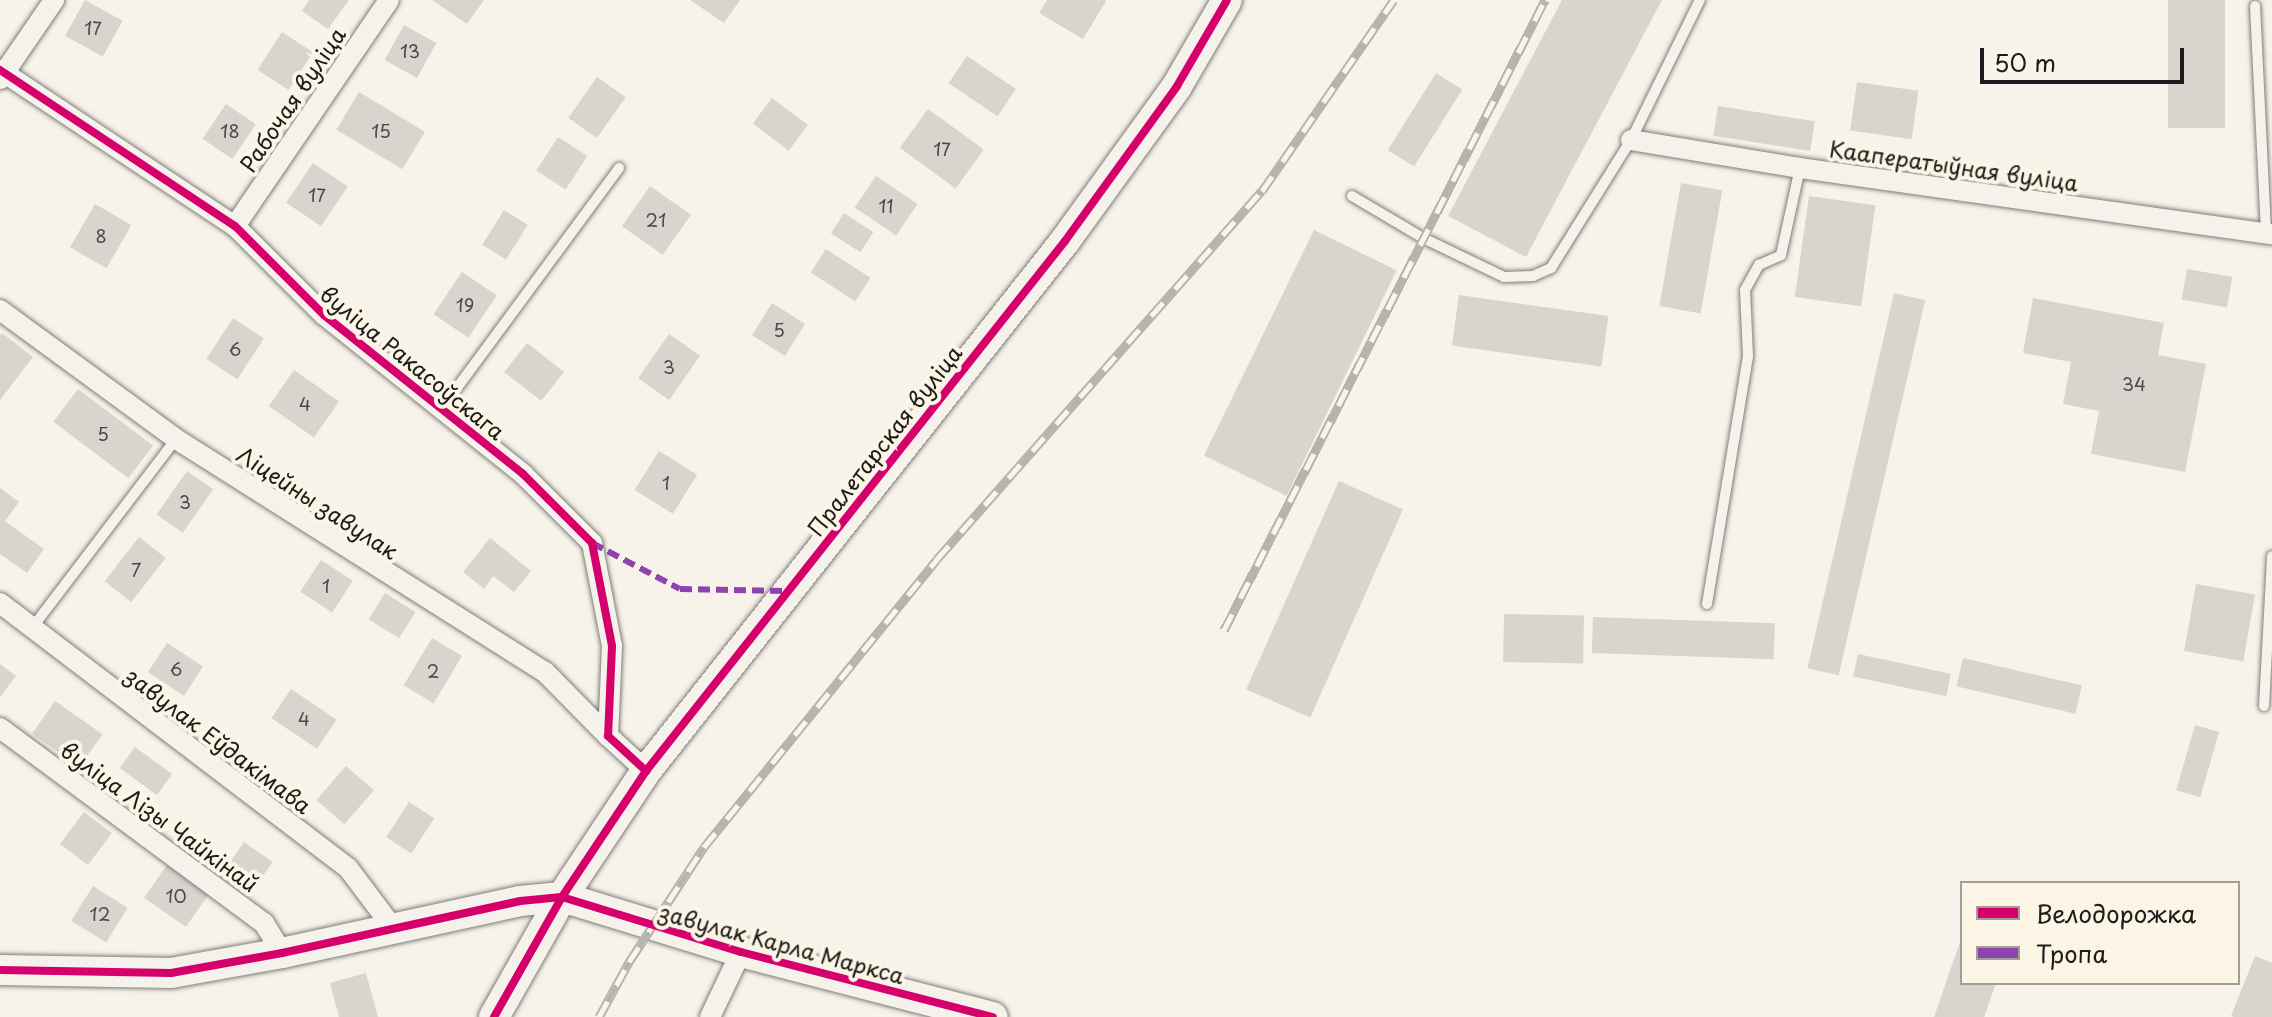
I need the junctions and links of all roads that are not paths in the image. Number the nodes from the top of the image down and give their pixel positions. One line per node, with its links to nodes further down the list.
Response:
1 (54, 0): 6 (street)
2 (389, 0): 11 (street, Рабочая вуліца)
3 (1227, 0): 23 (street, Пралетарская вуліца)
4 (1700, 0): 7 (lane)
5 (2255, 6): 12 (lane)
6 (2, 74): 11 (street, вуліца Ракасоўскага)
7 (1631, 140): 9 (street, Кааператыўная вуліца); 10 (lane)
8 (619, 168): 14 (lane)
9 (1800, 168): 12 (street, Кааператыўная вуліца); 18 (lane)
10 (1352, 196)
11 (235, 226): 14 (street, вуліца Ракасоўскага)
12 (2269, 233)
13 (0, 310): 15 (street, Ліцейны завулак)
14 (440, 411): 22 (street, вуліца Ракасоўскага)
15 (176, 439): 19 (lane); 22 (street, Ліцейны завулак)
16 (2272, 556): 20 (lane)
17 (0, 603): 19 (street, завулак Еўдакімава)
18 (1707, 604)
19 (32, 628): 25 (street, завулак Еўдакімава)
20 (2264, 706)
21 (0, 728): 27 (street, вуліца Лізы Чайкінай)
22 (608, 736): 23 (street)
23 (646, 771): 24 (street, Пралетарская вуліца)
24 (562, 897): 25 (street); 26 (street, завулак Карла Маркса); 29 (street, Пралетарская вуліца)
25 (394, 929): 27 (street)
26 (741, 952): 30 (street); 31 (street, завулак Карла Маркса)
27 (282, 953): 28 (street)
28 (0, 970)
29 (494, 1017)
30 (710, 1017)
31 (993, 1017)

